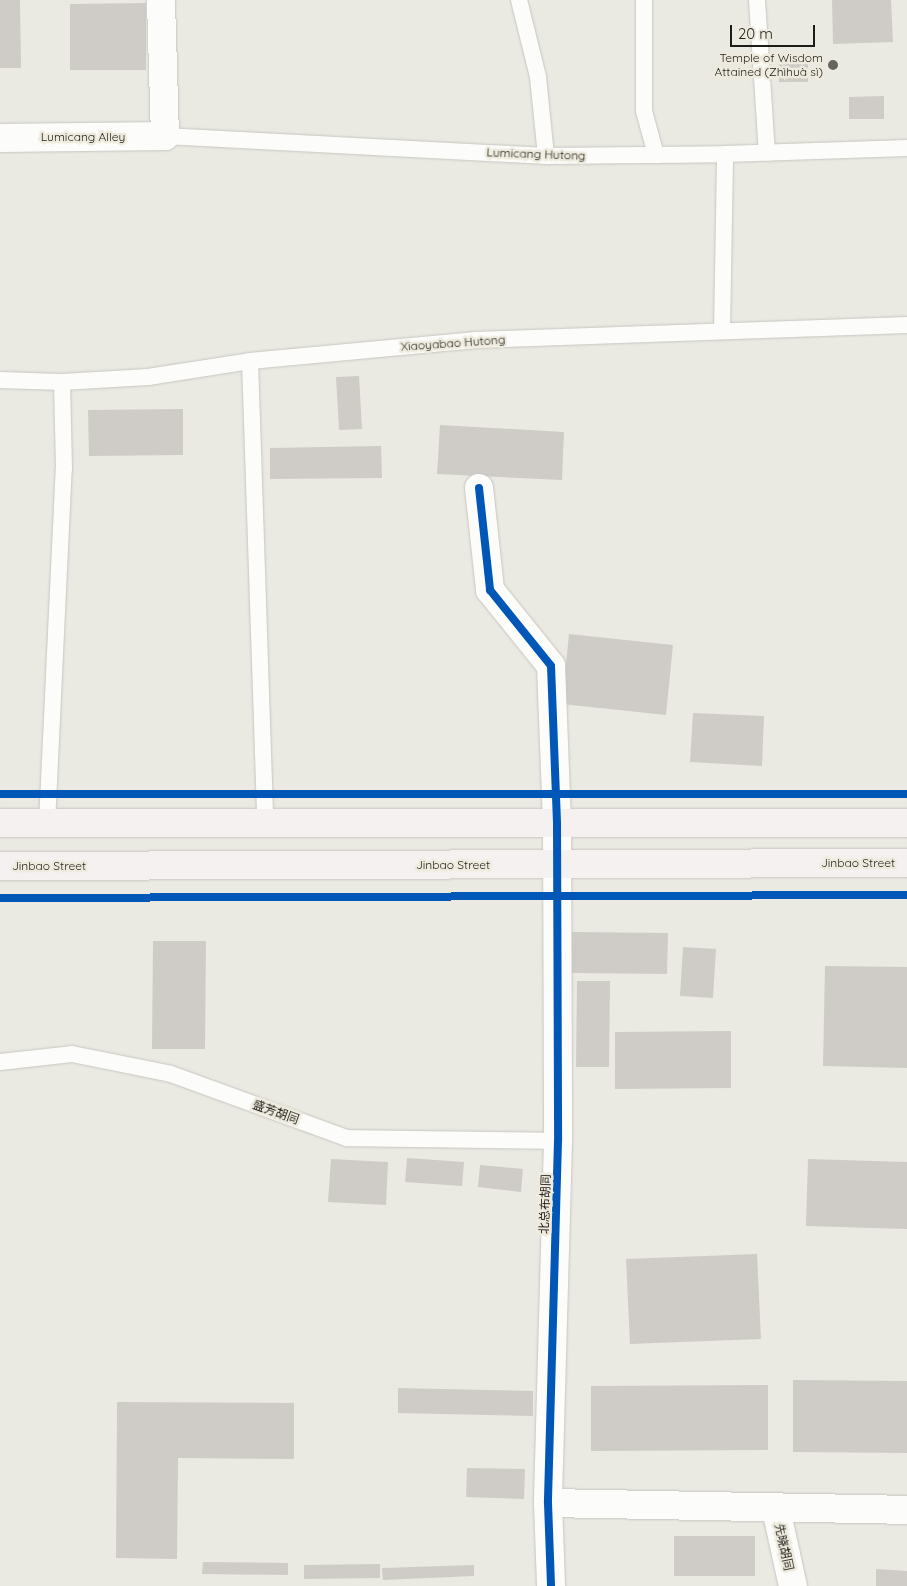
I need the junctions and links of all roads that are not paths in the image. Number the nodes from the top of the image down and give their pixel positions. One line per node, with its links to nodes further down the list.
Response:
1 (161, 0): 5 (street)
2 (519, 0): 11 (lane)
3 (644, 0): 10 (lane)
4 (757, 0): 8 (lane)
5 (165, 136): 6 (street, Lumicang Alley); 11 (lane, Lumicang Hutong)
6 (0, 138)
7 (907, 148): 8 (lane, Lumicang Hutong)
8 (767, 153): 9 (lane, Lumicang Hutong)
9 (725, 154): 10 (lane, Lumicang Hutong); 13 (lane)
10 (656, 155): 11 (lane, Lumicang Hutong)
11 (546, 156)
12 (907, 325): 13 (lane, Xiaoyabao Hutong)
13 (722, 331): 14 (lane, Xiaoyabao Hutong)
14 (250, 361): 16 (lane, Xiaoyabao Hutong); 22 (lane)
15 (0, 380): 16 (lane, Xiaoyabao Hutong)
16 (62, 382): 21 (lane)
17 (479, 488): 19 (street, 北总布胡同)
18 (0, 823): 21 (main road)
19 (557, 823): 20 (main road); 22 (main road); 24 (street, 北总布胡同)
20 (907, 823)
21 (47, 824): 22 (main road)
22 (265, 824)
23 (907, 863): 24 (main road, Jinbao Street)
24 (557, 864): 25 (main road, Jinbao Street); 27 (street, 北总布胡同)
25 (0, 866)
26 (0, 1062): 27 (lane, 盛芳胡同)
27 (558, 1140): 28 (street, 北总布胡同)
28 (548, 1503): 29 (street); 31 (street, 北总布胡同)
29 (776, 1509): 30 (street); 32 (street, 先晓胡同)
30 (907, 1510)
31 (551, 1586)
32 (793, 1586)

